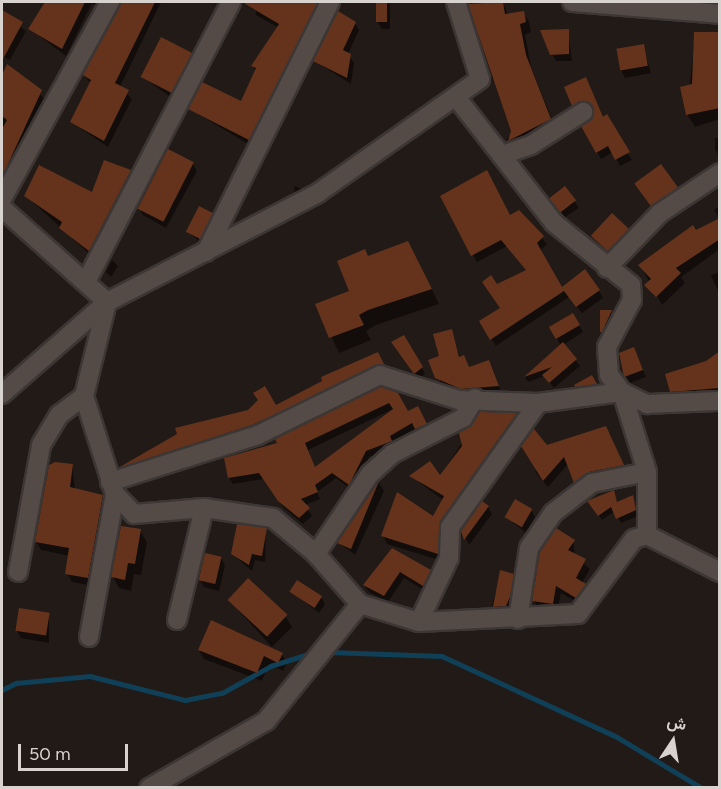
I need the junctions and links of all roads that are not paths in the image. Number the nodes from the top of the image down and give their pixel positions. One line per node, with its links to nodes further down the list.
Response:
1 (110, 2): 11 (street)
2 (231, 2): 15 (street)
3 (330, 2): 13 (street)
4 (456, 2): 7 (street)
5 (572, 2): 6 (street)
6 (720, 14)
7 (456, 97): 9 (street); 13 (street)
8 (583, 112): 9 (street)
9 (502, 155): 14 (street)
10 (720, 173): 14 (street)
11 (2, 199)
12 (2, 208): 15 (street)
13 (206, 252): 16 (street)
14 (607, 268): 17 (street)
15 (87, 280): 16 (street)
16 (107, 302): 18 (street); 19 (street)
17 (622, 392): 21 (street); 22 (street); 23 (street)
18 (2, 394)
19 (84, 396): 24 (street); 28 (street)
20 (475, 398): 22 (street); 24 (street); 27 (street)
21 (720, 401)
22 (538, 403): 33 (street)
23 (647, 472): 26 (street); 31 (street)
24 (112, 488): 25 (street); 34 (street)
25 (204, 508): 27 (street); 32 (street)
26 (647, 535): 29 (street); 31 (street)
27 (316, 554): 30 (street)
28 (18, 572)
29 (720, 572)
30 (360, 604): 33 (street); 35 (street)
31 (518, 619): 33 (street)
32 (177, 620)
33 (419, 622)
34 (89, 637)
35 (148, 788)

